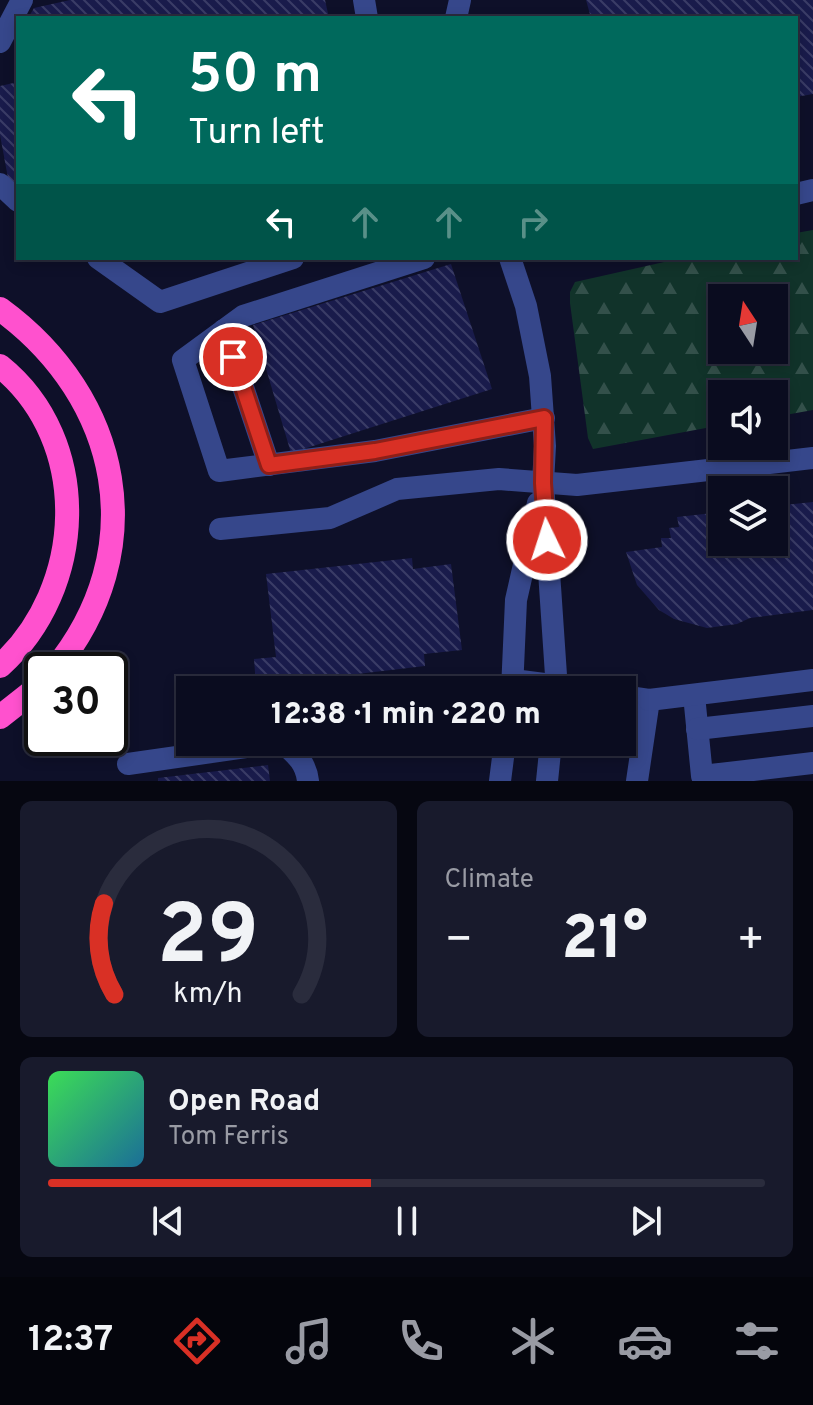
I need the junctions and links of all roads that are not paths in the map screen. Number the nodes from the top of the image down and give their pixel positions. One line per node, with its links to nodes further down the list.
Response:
1 (22, 0): 2 (street)
2 (0, 42)
3 (0, 184): 4 (street)
4 (16, 199)
5 (101, 260): 6 (street)
6 (287, 260)
7 (418, 260): 10 (street)
8 (511, 260): 12 (street)
9 (0, 309): 17 (highway)
10 (224, 330): 14 (street); 14 (street)
11 (0, 366): 18 (highway)
12 (544, 418): 14 (street); 15 (street)
13 (813, 458): 15 (street)
14 (269, 465)
15 (543, 483): 16 (street); 19 (street); 20 (street)
16 (220, 529)
17 (67, 652)
18 (0, 666)
19 (512, 676)
20 (557, 676)
21 (813, 680): 22 (street)
22 (694, 695): 25 (street); 28 (street)
23 (24, 698): 27 (highway)
24 (636, 698): 25 (street)
25 (649, 700): 36 (street)
26 (813, 716): 28 (street)
27 (0, 717)
28 (697, 729): 31 (street)
29 (503, 756): 34 (street)
30 (550, 756): 35 (street)
31 (813, 763)
32 (128, 764): 33 (street)
33 (308, 781)
34 (500, 781)
35 (547, 781)
36 (637, 781)

